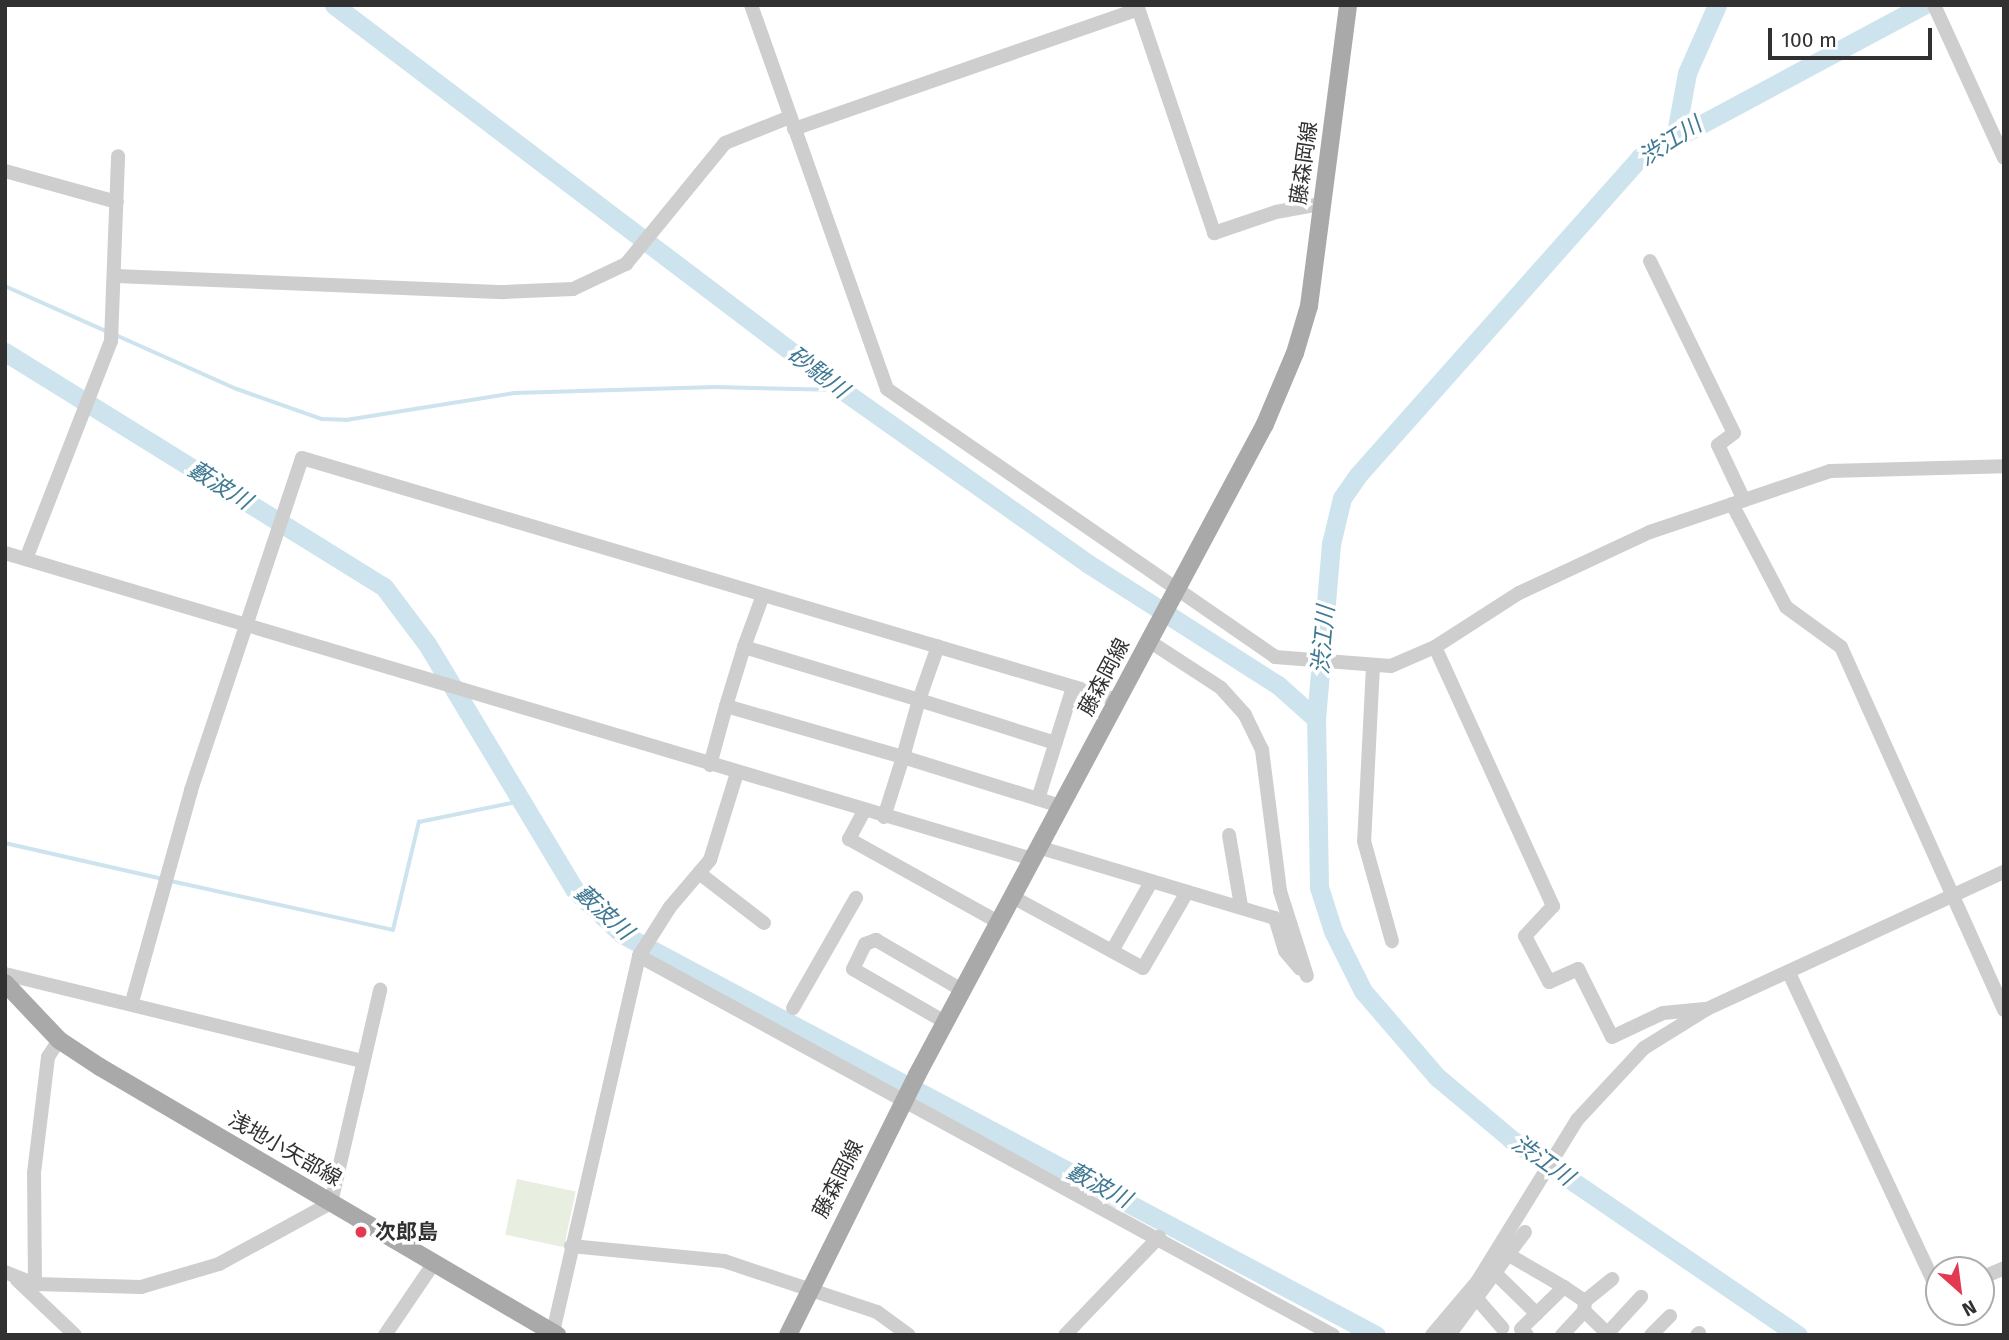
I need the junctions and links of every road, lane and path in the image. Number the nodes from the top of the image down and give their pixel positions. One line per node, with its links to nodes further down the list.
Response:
1 (751, 5): 5 (street)
2 (1348, 5): 10 (main road, 藤森岡線)
3 (1934, 5): 7 (street)
4 (1138, 7): 5 (street); 10 (street)
5 (792, 123): 12 (street); 17 (street)
6 (118, 156): 9 (street)
7 (2004, 158)
8 (5, 171): 9 (street)
9 (117, 202): 12 (street)
10 (1321, 204): 17 (main road, 藤森岡線)
11 (1650, 261): 14 (street)
12 (116, 276): 16 (street)
13 (2004, 466): 14 (street)
14 (1738, 502): 23 (street); 44 (street)
15 (5, 553): 16 (street)
16 (26, 559): 19 (street)
17 (1176, 589): 20 (main road, 藤森岡線); 24 (street)
18 (763, 595): 19 (street); 21 (street); 22 (street)
19 (246, 624): 31 (street); 57 (street)
20 (1149, 641): 27 (main road, 藤森岡線); 46 (street)
21 (938, 646): 25 (street); 26 (street)
22 (744, 647): 26 (street); 28 (street)
23 (1435, 647): 24 (street); 59 (street)
24 (1373, 666): 49 (street)
25 (1073, 687): 27 (street); 29 (street)
26 (919, 700): 29 (street); 30 (street)
27 (1118, 700): 34 (main road, 藤森岡線)
28 (726, 706): 30 (street); 31 (street)
29 (1055, 743): 33 (street)
30 (903, 757): 33 (street); 36 (street)
31 (710, 765): 32 (street)
32 (737, 773): 35 (street); 40 (street)
33 (1038, 799): 34 (street)
34 (1060, 806): 38 (main road, 藤森岡線)
35 (864, 811): 36 (street); 47 (street)
36 (884, 817): 38 (street)
37 (1229, 835): 46 (street)
38 (1035, 853): 41 (street); 43 (main road, 藤森岡線)
39 (2004, 872): 44 (street)
40 (699, 873): 48 (street); 51 (street)
41 (1151, 881): 42 (street); 50 (street)
42 (1187, 892): 46 (street); 50 (street)
43 (1011, 896): 47 (main road, 藤森岡線); 50 (street)
44 (1953, 896): 52 (street); 60 (street)
45 (856, 898): 58 (street)
46 (1241, 906)
47 (998, 922): 56 (main road, 藤森岡線)
48 (764, 923)
49 (1392, 941)
50 (1112, 951)
51 (639, 956): 64 (street); 68 (street)
52 (1789, 973): 59 (street); 71 (street)
53 (5, 974): 57 (street)
54 (5, 983): 62 (main road, 浅地小矢部線)
55 (380, 990): 63 (street)
56 (962, 990): 61 (main road, 藤森岡線); 61 (street)
57 (132, 1002): 63 (street)
58 (793, 1008)
59 (1707, 1009): 92 (street)
60 (2004, 1010)
61 (944, 1022): 64 (main road, 藤森岡線)
62 (59, 1040): 65 (main road, 浅地小矢部線); 75 (street)
63 (362, 1061): 65 (street)
64 (904, 1100): 67 (street); 76 (main road, 藤森岡線)
65 (331, 1203): 70 (main road, 浅地小矢部線); 75 (street)
66 (1525, 1231): 69 (street)
67 (1159, 1237): 90 (street); 91 (street)
68 (571, 1246): 76 (street); 85 (street)
69 (1509, 1255): 73 (street); 77 (street)
70 (434, 1263): 85 (main road, 浅地小矢部線); 87 (street)
71 (1925, 1263)
72 (7, 1272): 75 (street); 86 (street)
73 (1496, 1274): 79 (street); 81 (street)
74 (1612, 1279): 80 (street)
75 (35, 1284)
76 (809, 1287): 88 (main road, 藤森岡線); 89 (street)
77 (1564, 1287): 80 (street); 81 (street)
78 (1642, 1297): 84 (street)
79 (1478, 1300): 83 (street); 93 (street)
80 (1585, 1306): 84 (street); 94 (street)
81 (1537, 1314): 83 (street)
82 (1670, 1316): 95 (street)
83 (1511, 1333)
84 (1606, 1333)
85 (555, 1334)
86 (75, 1335)
87 (385, 1335)
88 (788, 1335)
89 (909, 1335)
90 (1065, 1335)
91 (1333, 1335)
92 (1433, 1335)
93 (1449, 1335)
94 (1562, 1335)
95 (1651, 1335)

